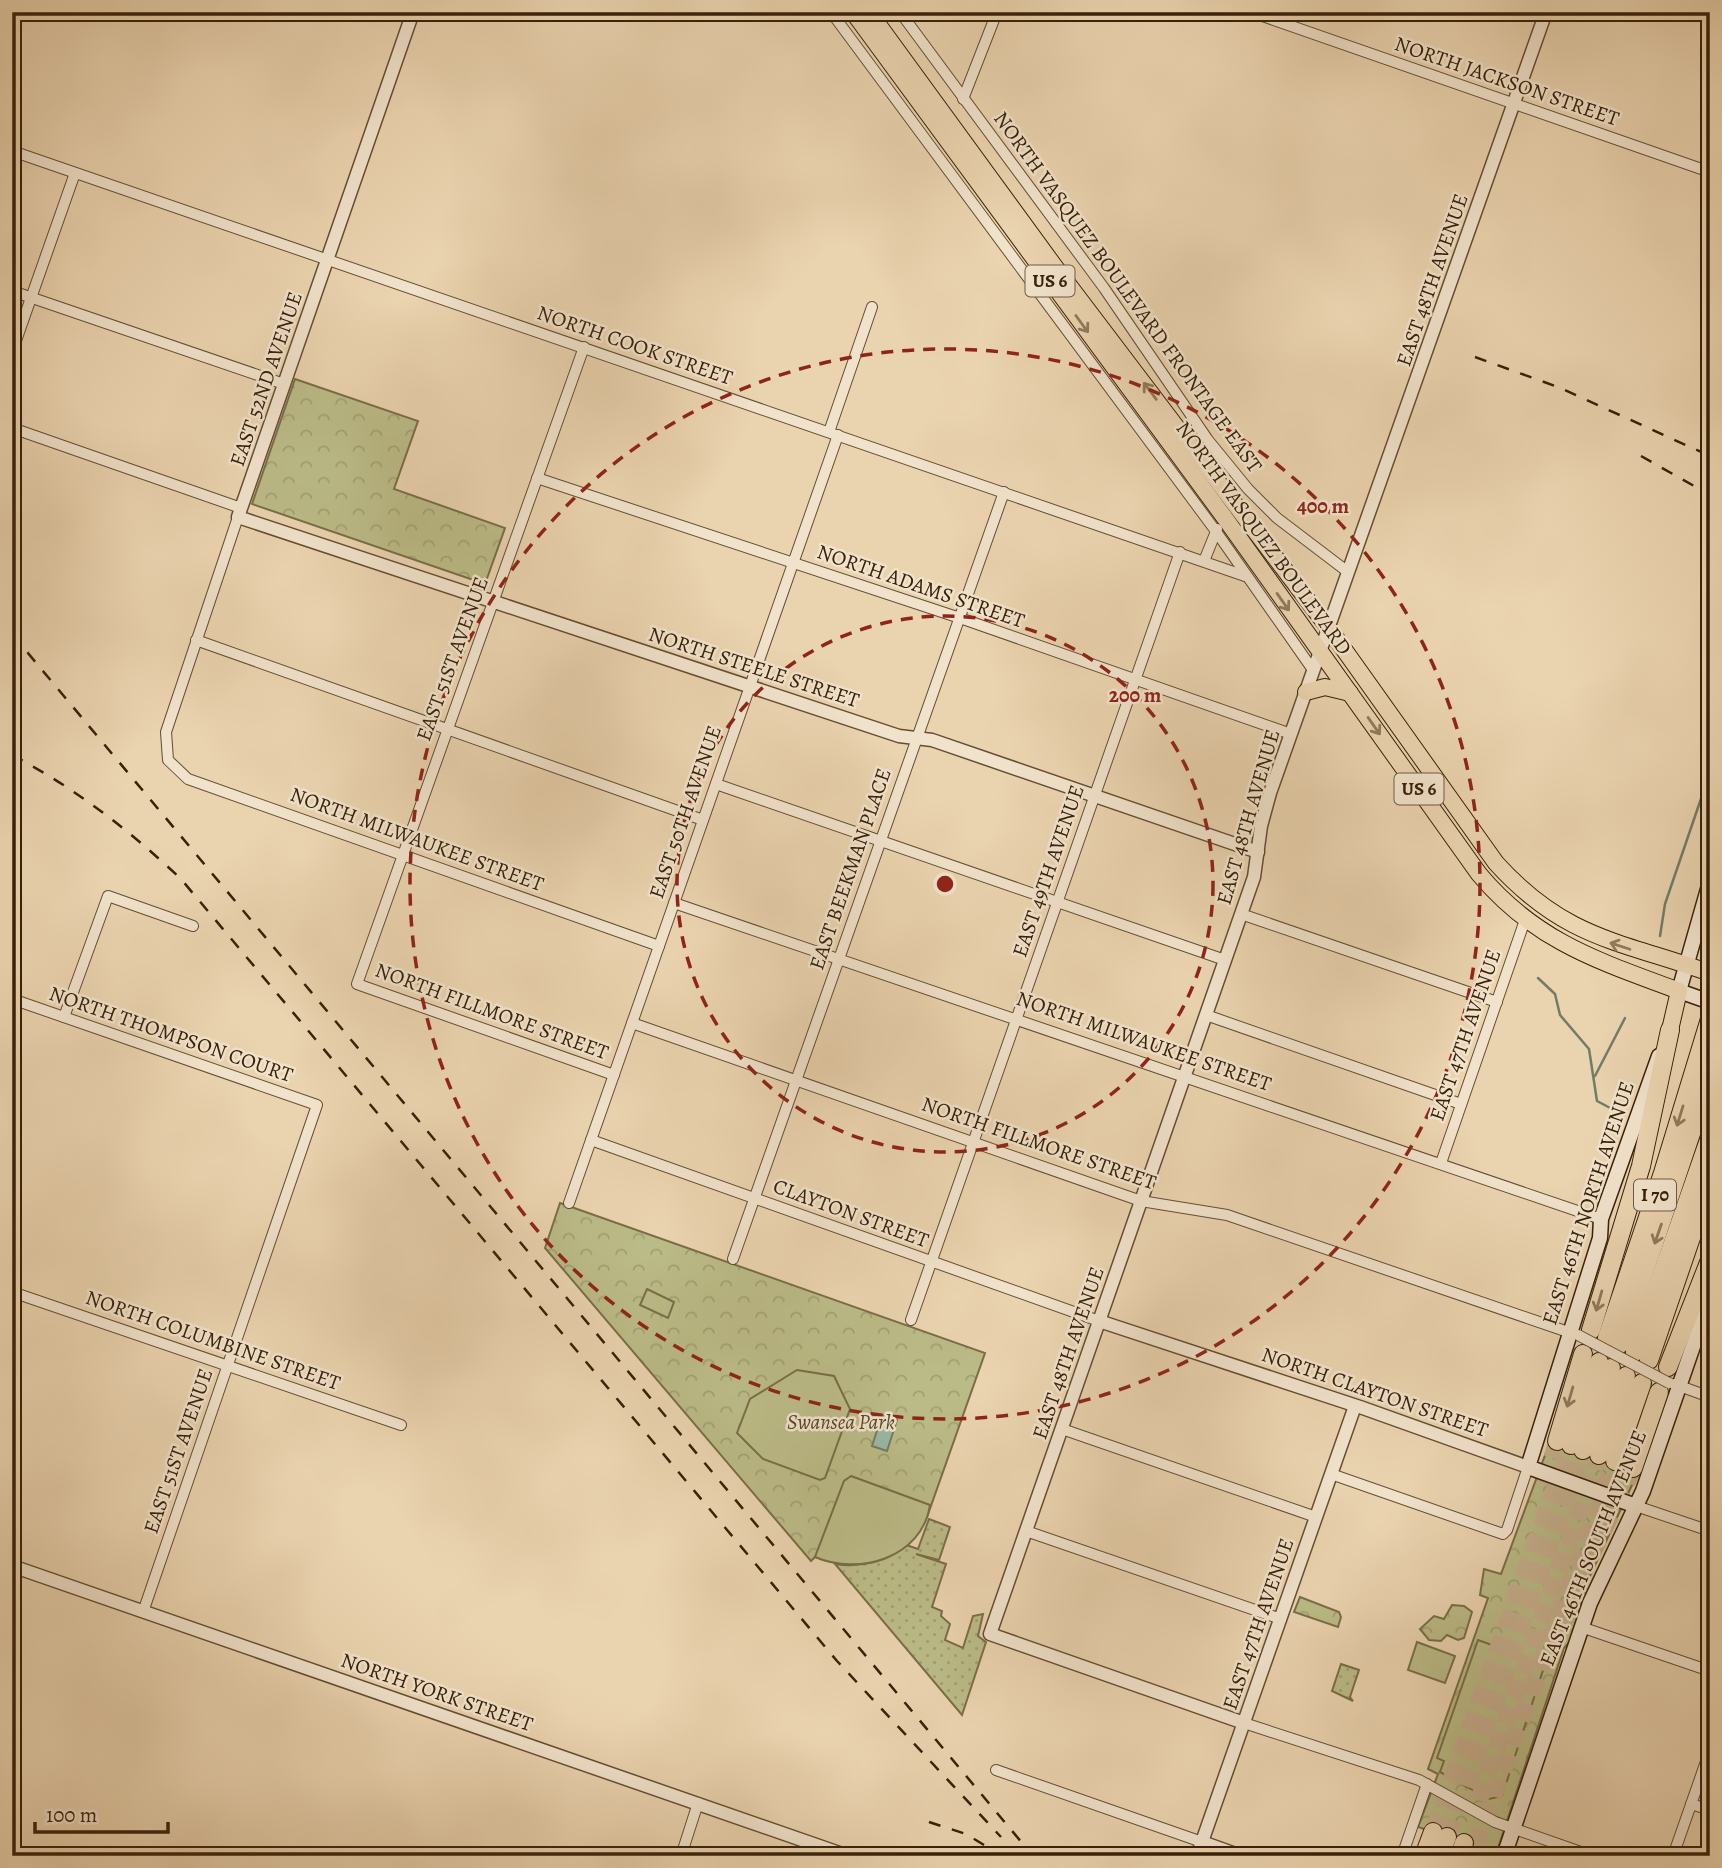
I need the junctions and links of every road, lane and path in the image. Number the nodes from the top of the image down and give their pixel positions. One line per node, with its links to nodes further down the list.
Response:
1 (413, 12): 14 (street, EAST 52ND AVENUE)
2 (831, 12): 26 (street)
3 (853, 12): 26 (highway, NORTH VASQUEZ BOULEVARD / US 6, one-way to 26)
4 (869, 12): 34 (highway, NORTH VASQUEZ BOULEVARD / US 6, one-way to 4)
5 (900, 12): 9 (street, NORTH VASQUEZ BOULEVARD FRONTAGE EAST)
6 (997, 12): 9 (street)
7 (1251, 12): 10 (street, NORTH JACKSON STREET)
8 (1546, 12): 10 (street, EAST 48TH AVENUE)
9 (963, 99): 30 (street, NORTH VASQUEZ BOULEVARD FRONTAGE EAST)
10 (1514, 104): 12 (street, NORTH JACKSON STREET); 30 (street, EAST 48TH AVENUE)
11 (12, 151): 13 (street, NORTH COOK STREET)
12 (1710, 172)
13 (75, 173): 14 (street, NORTH COOK STREET); 16 (street)
14 (327, 259): 18 (street, NORTH COOK STREET); 20 (street, EAST 52ND AVENUE)
15 (12, 291): 16 (street)
16 (31, 297): 19 (street); 20 (street)
17 (872, 307): 22 (street, EAST 50TH AVENUE)
18 (584, 347): 22 (street, NORTH COOK STREET); 23 (street, EAST 51ST AVENUE)
19 (12, 352)
20 (284, 384): 25 (street, EAST 52ND AVENUE)
21 (12, 428): 25 (street, NORTH STEELE STREET)
22 (833, 433): 24 (street, NORTH COOK STREET); 29 (street, EAST 50TH AVENUE)
23 (537, 478): 29 (street, NORTH ADAMS STREET); 32 (street, EAST 51ST AVENUE)
24 (1004, 492): 27 (street, NORTH COOK STREET); 33 (street, EAST BEEKMAN PLACE)
25 (240, 513): 32 (street, NORTH STEELE STREET); 35 (street, EAST 52ND AVENUE)
26 (1221, 526): 28 (street); 31 (street); 36 (highway, NORTH VASQUEZ BOULEVARD / US 6, one-way to 36)
27 (1180, 552): 28 (street, NORTH COOK STREET); 38 (street, EAST 49TH AVENUE)
28 (1204, 561): 31 (street, NORTH COOK STREET)
29 (793, 564): 33 (street, NORTH ADAMS STREET); 39 (street, EAST 50TH AVENUE)
30 (1348, 572): 34 (street, EAST 48TH AVENUE)
31 (1245, 576): 37 (street)
32 (494, 601): 39 (street, NORTH STEELE STREET); 42 (street, EAST 51ST AVENUE)
33 (960, 618): 38 (street, NORTH ADAMS STREET); 44 (street, EAST BEEKMAN PLACE)
34 (1328, 627): 36 (street, EAST 48TH AVENUE); 61 (highway, NORTH VASQUEZ BOULEVARD / US 6, one-way to 34)
35 (196, 640): 42 (street); 45 (street, EAST 52ND AVENUE)
36 (1320, 652): 37 (street, EAST 48TH AVENUE); 41 (highway, NORTH VASQUEZ BOULEVARD / US 6)
37 (1313, 670): 40 (street, EAST 48TH AVENUE)
38 (1136, 681): 43 (street, NORTH ADAMS STREET); 47 (street, EAST 49TH AVENUE)
39 (750, 686): 44 (street, NORTH STEELE STREET); 46 (street, EAST 50TH AVENUE)
40 (1306, 692): 41 (highway); 43 (street, EAST 48TH AVENUE)
41 (1350, 693): 56 (highway, NORTH VASQUEZ BOULEVARD / US 6, one-way to 56)
42 (448, 729): 48 (street); 51 (street, EAST 51ST AVENUE)
43 (1291, 734): 50 (street, EAST 48TH AVENUE)
44 (916, 738): 47 (street, NORTH STEELE STREET); 49 (street, EAST BEEKMAN PLACE)
45 (168, 760): 51 (street, NORTH MILWAUKEE STREET)
46 (716, 784): 48 (street, EAST 50TH AVENUE); 49 (street)
47 (1095, 797): 50 (street, NORTH STEELE STREET); 54 (street, EAST 49TH AVENUE)
48 (703, 820): 53 (street, EAST 50TH AVENUE)
49 (881, 841): 54 (street); 59 (street, EAST BEEKMAN PLACE)
50 (1258, 852): 55 (street, EAST 48TH AVENUE)
51 (403, 854): 58 (street, NORTH MILWAUKEE STREET); 63 (street, EAST 51ST AVENUE)
52 (1710, 882): 61 (main road, EAST 46TH NORTH AVENUE)
53 (674, 902): 58 (street, EAST 50TH AVENUE); 59 (street, NORTH MILWAUKEE STREET)
54 (1058, 902): 60 (street); 71 (street, EAST 49TH AVENUE)
55 (1241, 914): 60 (street, EAST 48TH AVENUE); 67 (street)
56 (1525, 920): 64 (highway, NORTH VASQUEZ BOULEVARD / US 6); 67 (street, EAST 47TH AVENUE)
57 (193, 926): 69 (street)
58 (659, 946): 72 (street, EAST 50TH AVENUE)
59 (839, 959): 71 (street, NORTH MILWAUKEE STREET); 77 (street, EAST BEEKMAN PLACE)
60 (1225, 960): 68 (street, EAST 48TH AVENUE)
61 (1685, 965): 62 (highway, NORTH VASQUEZ BOULEVARD / US 6); 64 (main road, EAST 46TH NORTH AVENUE)
62 (1708, 972)
63 (357, 984): 74 (street, NORTH FILLMORE STREET)
64 (1679, 992): 66 (main road, NORTH VASQUEZ BOULEVARD); 73 (highway, EAST 46TH NORTH AVENUE)
65 (12, 999): 69 (street, NORTH THOMPSON COURT)
66 (1704, 1000)
67 (1497, 1002): 78 (street, EAST 47TH AVENUE)
68 (1206, 1015): 75 (street, EAST 48TH AVENUE); 78 (street)
69 (64, 1017): 79 (street, NORTH THOMPSON COURT)
70 (1710, 1018): 96 (highway, I 70, one-way to 96)
71 (1017, 1019): 75 (street, NORTH MILWAUKEE STREET); 82 (street, EAST 49TH AVENUE)
72 (632, 1023): 74 (street, EAST 50TH AVENUE); 77 (street, NORTH FILLMORE STREET)
73 (1670, 1030): 88 (main road, EAST 46TH NORTH AVENUE); 96 (highway, one-way to 96)
74 (614, 1075): 81 (street, EAST 50TH AVENUE)
75 (1185, 1075): 83 (street, NORTH MILWAUKEE STREET); 86 (street, EAST 48TH AVENUE)
76 (1710, 1077): 96 (highway, one-way to 96)
77 (796, 1080): 82 (street, NORTH FILLMORE STREET); 85 (street, EAST BEEKMAN PLACE)
78 (1461, 1104): 83 (street, EAST 47TH AVENUE)
79 (317, 1105): 97 (street, EAST 51ST AVENUE)
80 (1710, 1137): 96 (highway)
81 (591, 1140): 85 (street, CLAYTON STREET); 87 (street, EAST 50TH AVENUE)
82 (974, 1140): 86 (street, NORTH FILLMORE STREET); 91 (street, EAST 49TH AVENUE)
83 (1441, 1163): 88 (street, NORTH MILWAUKEE STREET)
84 (1710, 1182): 96 (highway, I 70)
85 (754, 1199): 89 (street, EAST BEEKMAN PLACE); 91 (street, CLAYTON STREET)
86 (1141, 1201): 95 (street, EAST 48TH AVENUE); 96 (street, NORTH FILLMORE STREET)
87 (569, 1203)
88 (1601, 1219): 96 (main road, EAST 46TH NORTH AVENUE)
89 (733, 1259)
90 (1710, 1260): 98 (highway)
91 (932, 1262): 94 (street, EAST 49TH AVENUE); 95 (street, CLAYTON STREET)
92 (12, 1292): 97 (street, NORTH COLUMBINE STREET)
93 (1710, 1297): 98 (main road, EAST 46TH SOUTH AVENUE)
94 (911, 1321)
95 (1099, 1321): 100 (street, NORTH CLAYTON STREET); 102 (street, EAST 48TH AVENUE)
96 (1607, 1341): 98 (street, NORTH FILLMORE STREET, bridge); 104 (main road, EAST 46TH NORTH AVENUE)
97 (227, 1366): 101 (street, NORTH COLUMBINE STREET); 112 (street, EAST 51ST AVENUE)
98 (1668, 1382): 99 (street, NORTH FILLMORE STREET); 105 (highway); 107 (main road, EAST 46TH SOUTH AVENUE)
99 (1710, 1397)
100 (1355, 1406): 104 (street, NORTH CLAYTON STREET); 106 (street, EAST 47TH AVENUE)
101 (401, 1424)
102 (1062, 1429): 108 (street); 109 (street, EAST 48TH AVENUE)
103 (1585, 1450): 103 (highway, one-way to 103)
104 (1528, 1467): 106 (street, EAST 46TH NORTH AVENUE); 107 (main road, NORTH CLAYTON STREET)
105 (1633, 1468)
106 (1331, 1474): 108 (street, EAST 47TH AVENUE)
107 (1636, 1506): 110 (street); 114 (main road, EAST 46TH SOUTH AVENUE)
108 (1316, 1517): 113 (street, EAST 47TH AVENUE)
109 (1026, 1531): 113 (street); 116 (street, EAST 48TH AVENUE)
110 (1710, 1531)
111 (12, 1566): 112 (street, NORTH YORK STREET)
112 (143, 1612): 120 (street, NORTH YORK STREET)
113 (1281, 1619): 116 (street, EAST 47TH AVENUE)
114 (1581, 1627): 115 (street); 123 (main road, EAST 46TH SOUTH AVENUE)
115 (1710, 1671)
116 (1244, 1723): 119 (street); 124 (street, EAST 47TH AVENUE)
117 (1710, 1750): 121 (street)
118 (996, 1770): 124 (street)
119 (1430, 1785): 123 (street); 130 (street)
120 (698, 1803): 126 (street); 127 (street, NORTH YORK STREET)
121 (1691, 1804): 122 (street); 135 (street)
122 (1710, 1810)
123 (1513, 1829): 133 (main road, EAST 46TH SOUTH AVENUE); 134 (street)
124 (1202, 1842): 128 (street, EAST 47TH AVENUE); 129 (street)
125 (1459, 1845): 131 (highway); 132 (highway)
126 (681, 1856)
127 (848, 1856)
128 (1197, 1856)
129 (1241, 1856)
130 (1402, 1856)
131 (1424, 1856)
132 (1440, 1856)
133 (1504, 1856)
134 (1592, 1856)
135 (1673, 1856)

